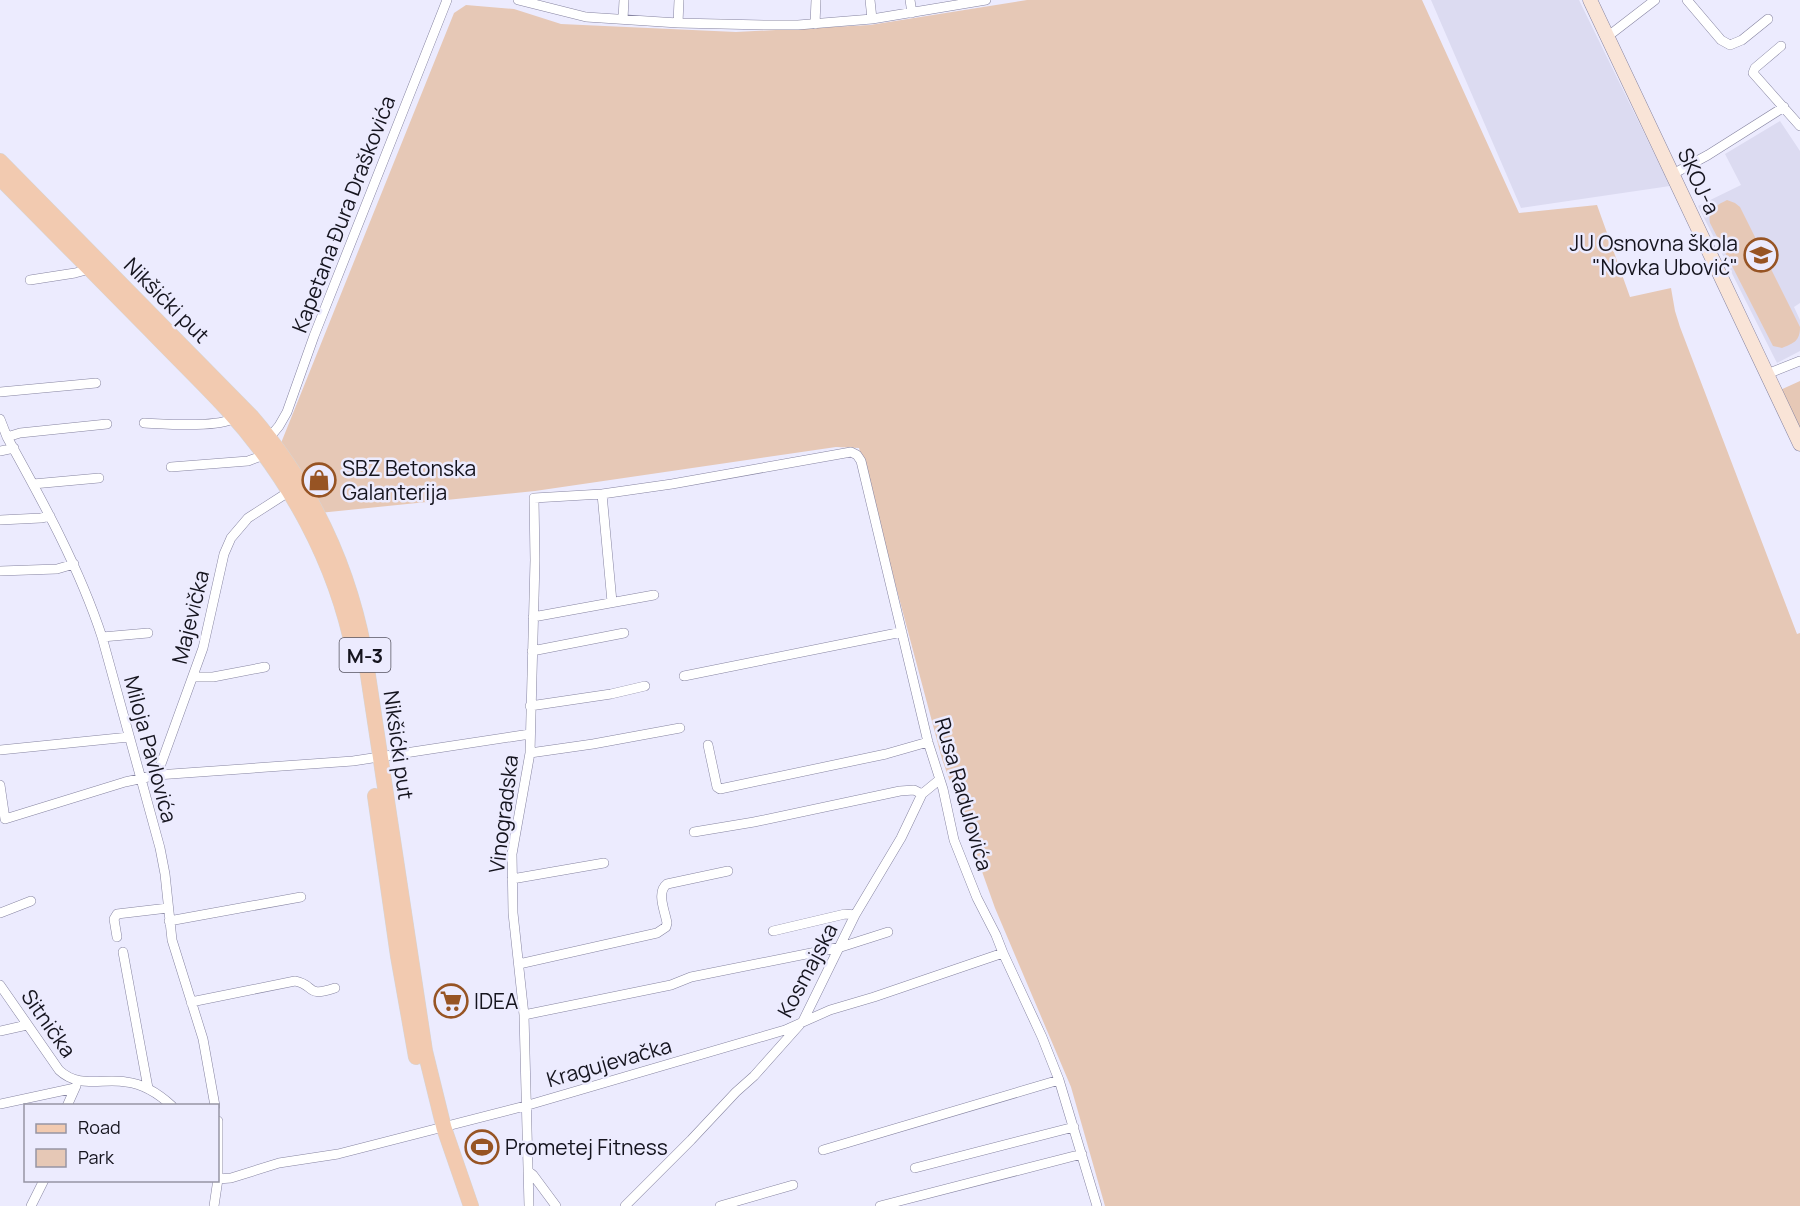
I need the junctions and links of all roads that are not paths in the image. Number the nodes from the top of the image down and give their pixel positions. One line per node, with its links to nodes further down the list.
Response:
1 (447, 0): 37 (street, Kapetana Đura Draškovića)
2 (518, 0): 13 (street)
3 (624, 0): 13 (street)
4 (679, 0): 16 (street)
5 (816, 0): 17 (street)
6 (870, 0): 14 (street)
7 (910, 0): 12 (street)
8 (986, 0): 12 (street)
9 (1590, 0): 18 (main road, SKOJ-a)
10 (1655, 0): 18 (street)
11 (1687, 0): 15 (street)
12 (912, 13): 14 (street)
13 (623, 19): 16 (street)
14 (872, 19): 17 (street)
15 (1768, 19)
16 (678, 23): 17 (street)
17 (815, 24)
18 (1607, 37): 23 (main road, SKOJ-a)
19 (1781, 46): 20 (street)
20 (1784, 107): 21 (street); 23 (street)
21 (1800, 126)
22 (0, 161): 25 (main road, Nikšićki put / M-3)
23 (1673, 174): 29 (main road, SKOJ-a)
24 (0, 178): 25 (main road, M-3)
25 (40, 210): 26 (main road); 37 (main road, Nikšićki put / M-3)
26 (90, 269): 27 (street); 32 (main road)
27 (30, 280)
28 (1800, 361): 29 (street)
29 (1767, 375): 38 (main road, SKOJ-a)
30 (96, 383): 31 (street)
31 (0, 392)
32 (235, 418): 34 (street); 41 (main road)
33 (0, 419): 36 (street, Miloja Pavlovića)
34 (144, 423)
35 (107, 424): 36 (street)
36 (7, 437): 39 (street, Miloja Pavlovića)
37 (269, 438): 71 (main road, Nikšićki put / M-3)
38 (1800, 444)
39 (14, 448): 40 (street); 44 (street, Miloja Pavlovića)
40 (0, 451)
41 (264, 455): 42 (street); 45 (main road)
42 (171, 467)
43 (99, 478): 44 (street)
44 (33, 484): 47 (street, Miloja Pavlovića)
45 (290, 491): 61 (street, Majevička); 71 (main road)
46 (602, 494): 52 (street); 53 (street, Vinogradska); 54 (street, Rusa Radulovića)
47 (50, 516): 48 (street); 49 (street, Miloja Pavlovića)
48 (0, 520)
49 (74, 564): 50 (street); 57 (street, Miloja Pavlovića)
50 (0, 571)
51 (654, 595): 52 (street)
52 (612, 602): 53 (street)
53 (533, 617): 58 (street, Vinogradska)
54 (902, 632): 60 (street); 67 (street, Rusa Radulovića)
55 (148, 633): 57 (street)
56 (624, 633): 58 (street)
57 (102, 638): 66 (street, Miloja Pavlovića)
58 (532, 651): 63 (street, Vinogradska)
59 (265, 668): 61 (street)
60 (684, 676)
61 (194, 677): 72 (street, Majevička)
62 (645, 686): 63 (street)
63 (530, 706): 65 (street, Vinogradska)
64 (680, 728): 70 (street)
65 (530, 734): 70 (street, Vinogradska); 71 (street)
66 (129, 737): 69 (street); 73 (street, Miloja Pavlovića)
67 (928, 742): 68 (street); 74 (street, Rusa Radulovića)
68 (708, 745)
69 (0, 750)
70 (530, 753): 81 (street, Vinogradska)
71 (374, 758): 72 (street); 111 (main road, Nikšićki put / M-3)
72 (157, 775): 73 (street)
73 (141, 779): 77 (street); 84 (street, Miloja Pavlovića)
74 (939, 780): 76 (street, Kosmajska); 93 (street, Rusa Radulovića)
75 (0, 785): 77 (street)
76 (922, 794): 78 (street); 86 (street, Kosmajska)
77 (3, 820)
78 (694, 832)
79 (604, 863): 81 (street)
80 (729, 871): 94 (street)
81 (512, 879): 94 (street, Vinogradska)
82 (302, 897): 87 (street)
83 (31, 901): 85 (street)
84 (168, 908): 87 (street, Miloja Pavlovića); 90 (street)
85 (0, 913)
86 (855, 915): 88 (street); 91 (street, Kosmajska)
87 (169, 921): 97 (street, Miloja Pavlovića)
88 (773, 931)
89 (888, 932): 91 (street)
90 (117, 937)
91 (840, 947): 98 (street); 99 (street, Kosmajska)
92 (123, 952): 104 (street)
93 (1003, 953): 99 (street, Kragujevačka); 102 (street, Rusa Radulovića)
94 (519, 964): 98 (street, Vinogradska)
95 (0, 985): 100 (street, Sitnička)
96 (335, 988): 97 (street)
97 (191, 1002): 108 (street, Miloja Pavlovića)
98 (524, 1015): 109 (street, Vinogradska)
99 (803, 1021): 109 (street, Kragujevačka); 126 (street, Kosmajska)
100 (27, 1024): 101 (street); 103 (street, Sitnička)
101 (0, 1031)
102 (1059, 1080): 110 (street, Rusa Radulovića); 112 (street)
103 (77, 1085): 104 (street, Sitnička); 105 (street); 106 (street)
104 (148, 1088): 107 (street, Sitnička)
105 (0, 1104)
106 (68, 1104)
107 (169, 1104)
108 (215, 1104)
109 (525, 1106): 111 (street, Kragujevačka); 115 (street, Vinogradska)
110 (1074, 1127): 113 (street, Rusa Radulovića); 114 (street)
111 (440, 1129): 116 (street, Kragujevačka); 122 (main road); 123 (main road, Nikšićki put / M-3)
112 (823, 1150)
113 (1082, 1154): 128 (street); 129 (street, Rusa Radulovića)
114 (915, 1168)
115 (528, 1171): 124 (street, Vinogradska); 125 (street)
116 (219, 1179)
117 (43, 1182): 120 (street)
118 (218, 1182): 121 (street)
119 (793, 1185): 127 (street)
120 (31, 1206)
121 (214, 1206)
122 (462, 1206)
123 (471, 1206)
124 (529, 1206)
125 (556, 1206)
126 (625, 1206)
127 (720, 1206)
128 (880, 1206)
129 (1097, 1206)

